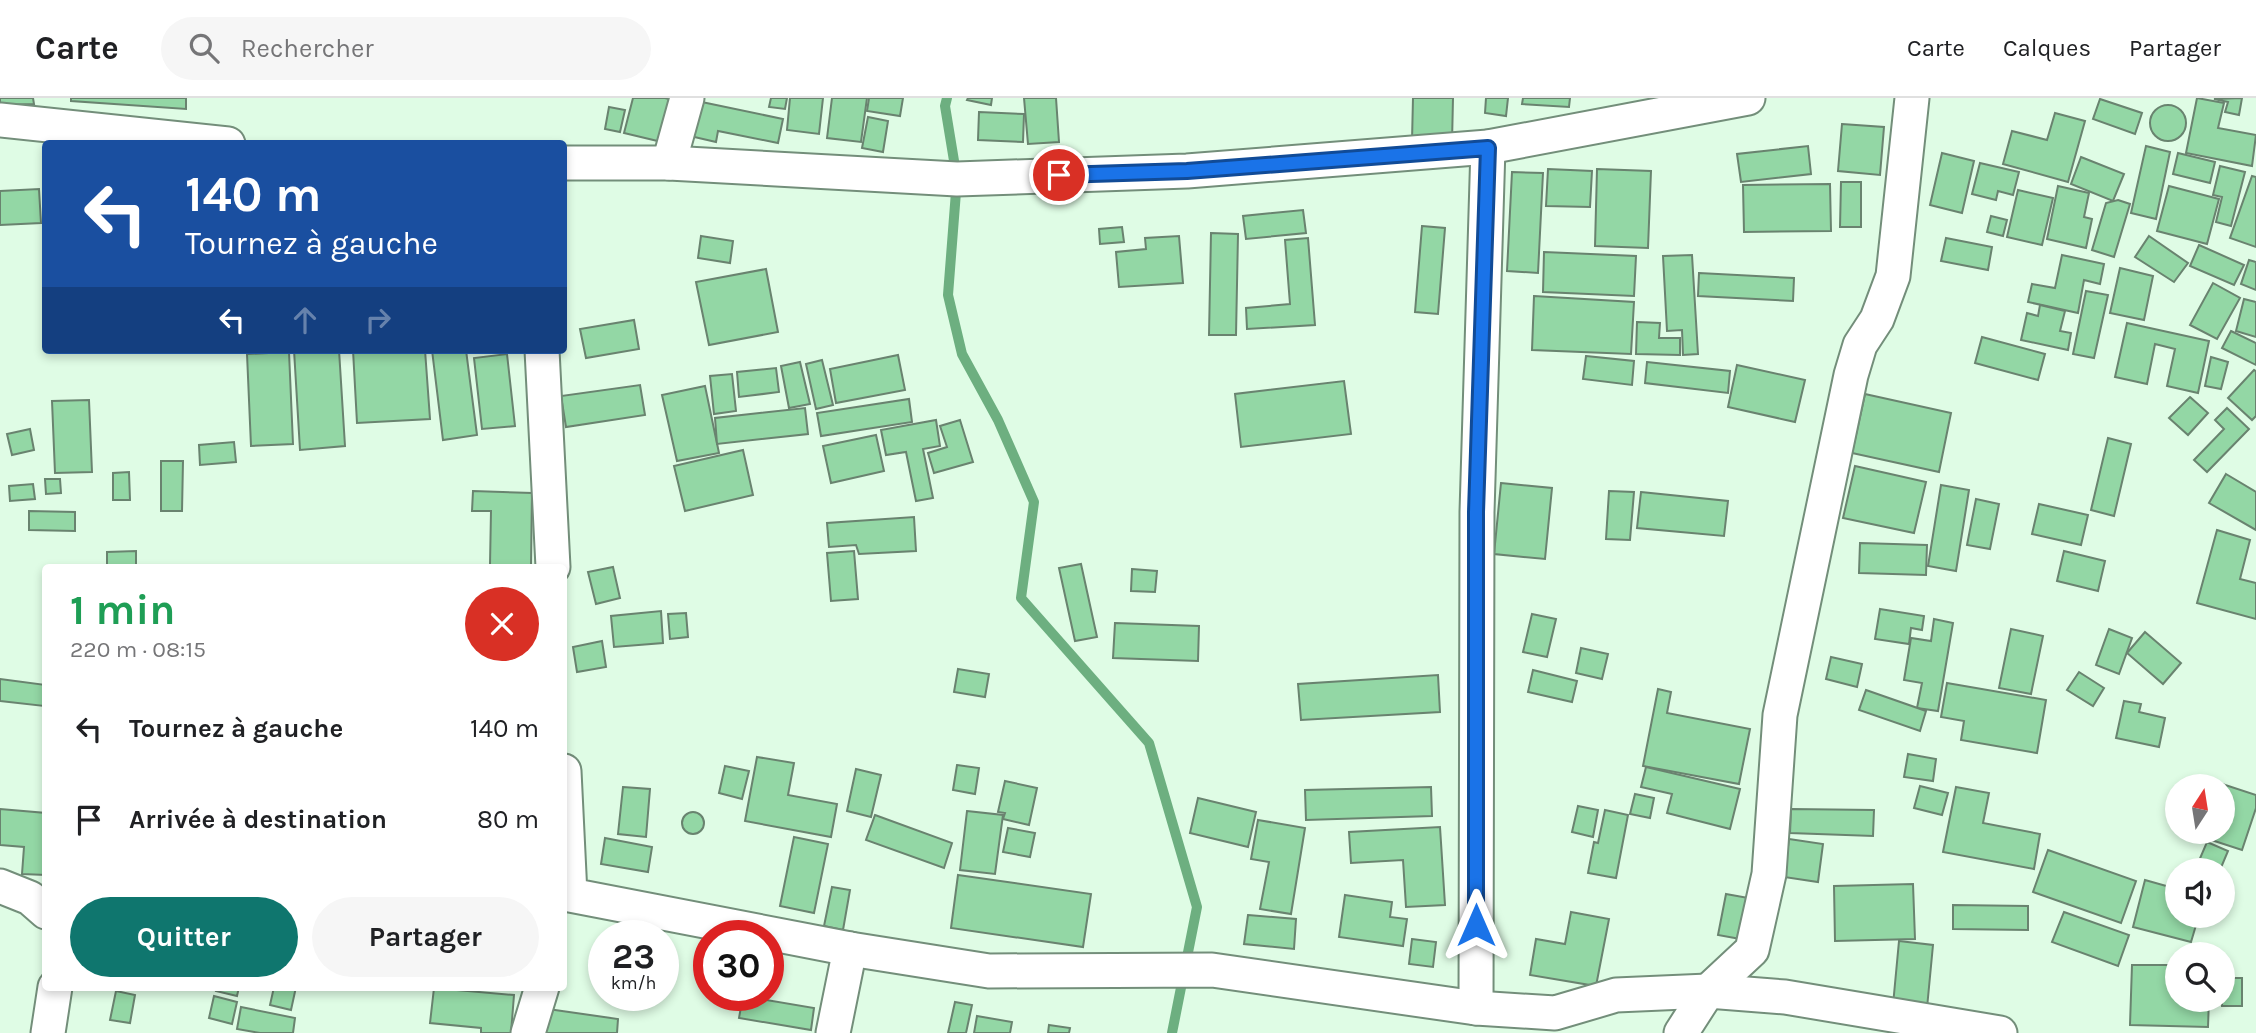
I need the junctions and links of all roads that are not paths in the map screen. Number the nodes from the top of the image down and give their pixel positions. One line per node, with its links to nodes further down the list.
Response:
1 (687, 98): 8 (street)
2 (1748, 98): 6 (street)
3 (1912, 98): 17 (street)
4 (0, 120): 5 (street)
5 (190, 140)
6 (1488, 148): 8 (street); 18 (street)
7 (567, 163): 8 (street)
8 (669, 163)
9 (541, 354): 10 (street)
10 (553, 564)
11 (0, 886): 13 (street)
12 (567, 906): 14 (street)
13 (42, 908)
14 (850, 949): 18 (street); 21 (street)
15 (54, 991): 19 (street)
16 (541, 991): 20 (street)
17 (1708, 991): 18 (street); 22 (street); 23 (street)
18 (1476, 1008)
19 (48, 1033)
20 (528, 1033)
21 (833, 1033)
22 (1681, 1033)
23 (2000, 1033)

